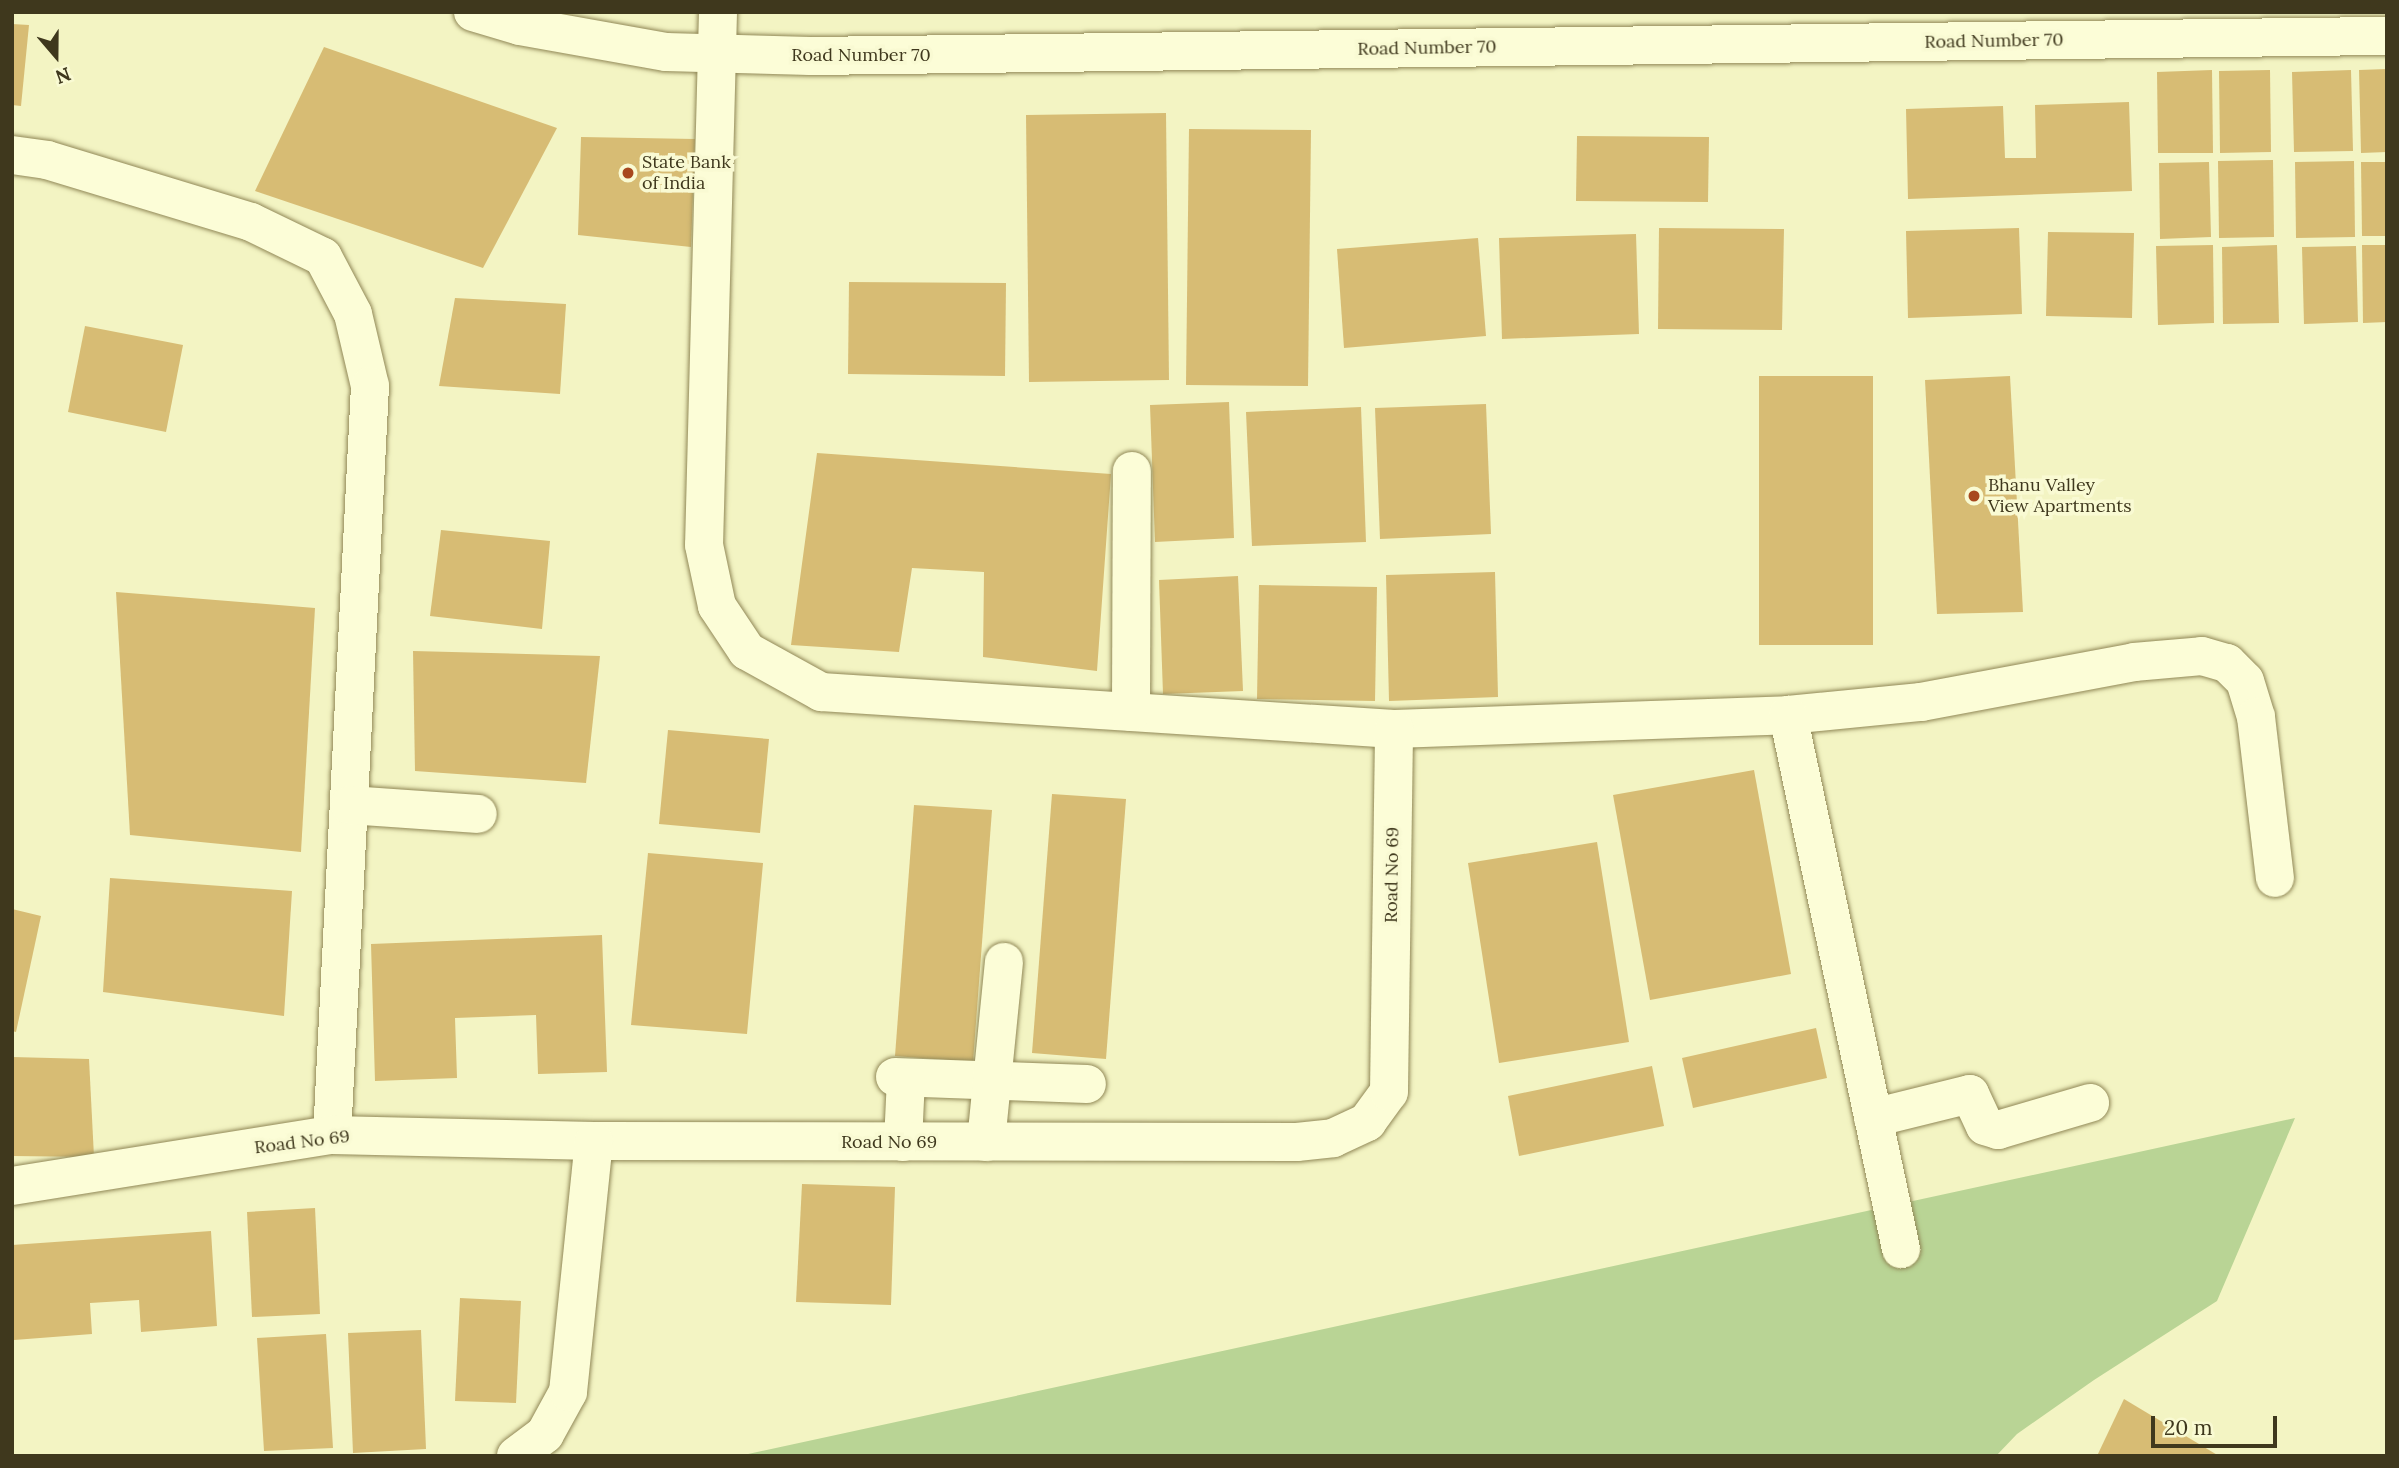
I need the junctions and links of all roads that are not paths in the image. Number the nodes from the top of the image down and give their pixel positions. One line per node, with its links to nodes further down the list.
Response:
1 (472, 12): 5 (street, Road Number 70)
2 (719, 12): 5 (street)
3 (1805, 28): 4 (street, Road Number 70); 5 (street, Road Number 70)
4 (2387, 36)
5 (717, 55): 8 (street)
6 (12, 156): 11 (street)
7 (1132, 471): 8 (street)
8 (1131, 712): 10 (street)
9 (1788, 715): 10 (street); 13 (street); 18 (street)
10 (1394, 729): 22 (street, Road No 69)
11 (350, 805): 12 (street); 19 (street)
12 (478, 814)
13 (2275, 878)
14 (1004, 962): 15 (street)
15 (992, 1080): 16 (street); 21 (street); 22 (street)
16 (1087, 1084)
17 (2090, 1103): 18 (street)
18 (1873, 1118): 24 (street)
19 (332, 1135): 20 (street, Road No 69); 23 (street, Road No 69)
20 (594, 1141): 21 (street, Road No 69); 25 (street)
21 (903, 1142): 22 (street, Road No 69)
22 (986, 1142)
23 (12, 1186)
24 (1901, 1249)
25 (516, 1456)

